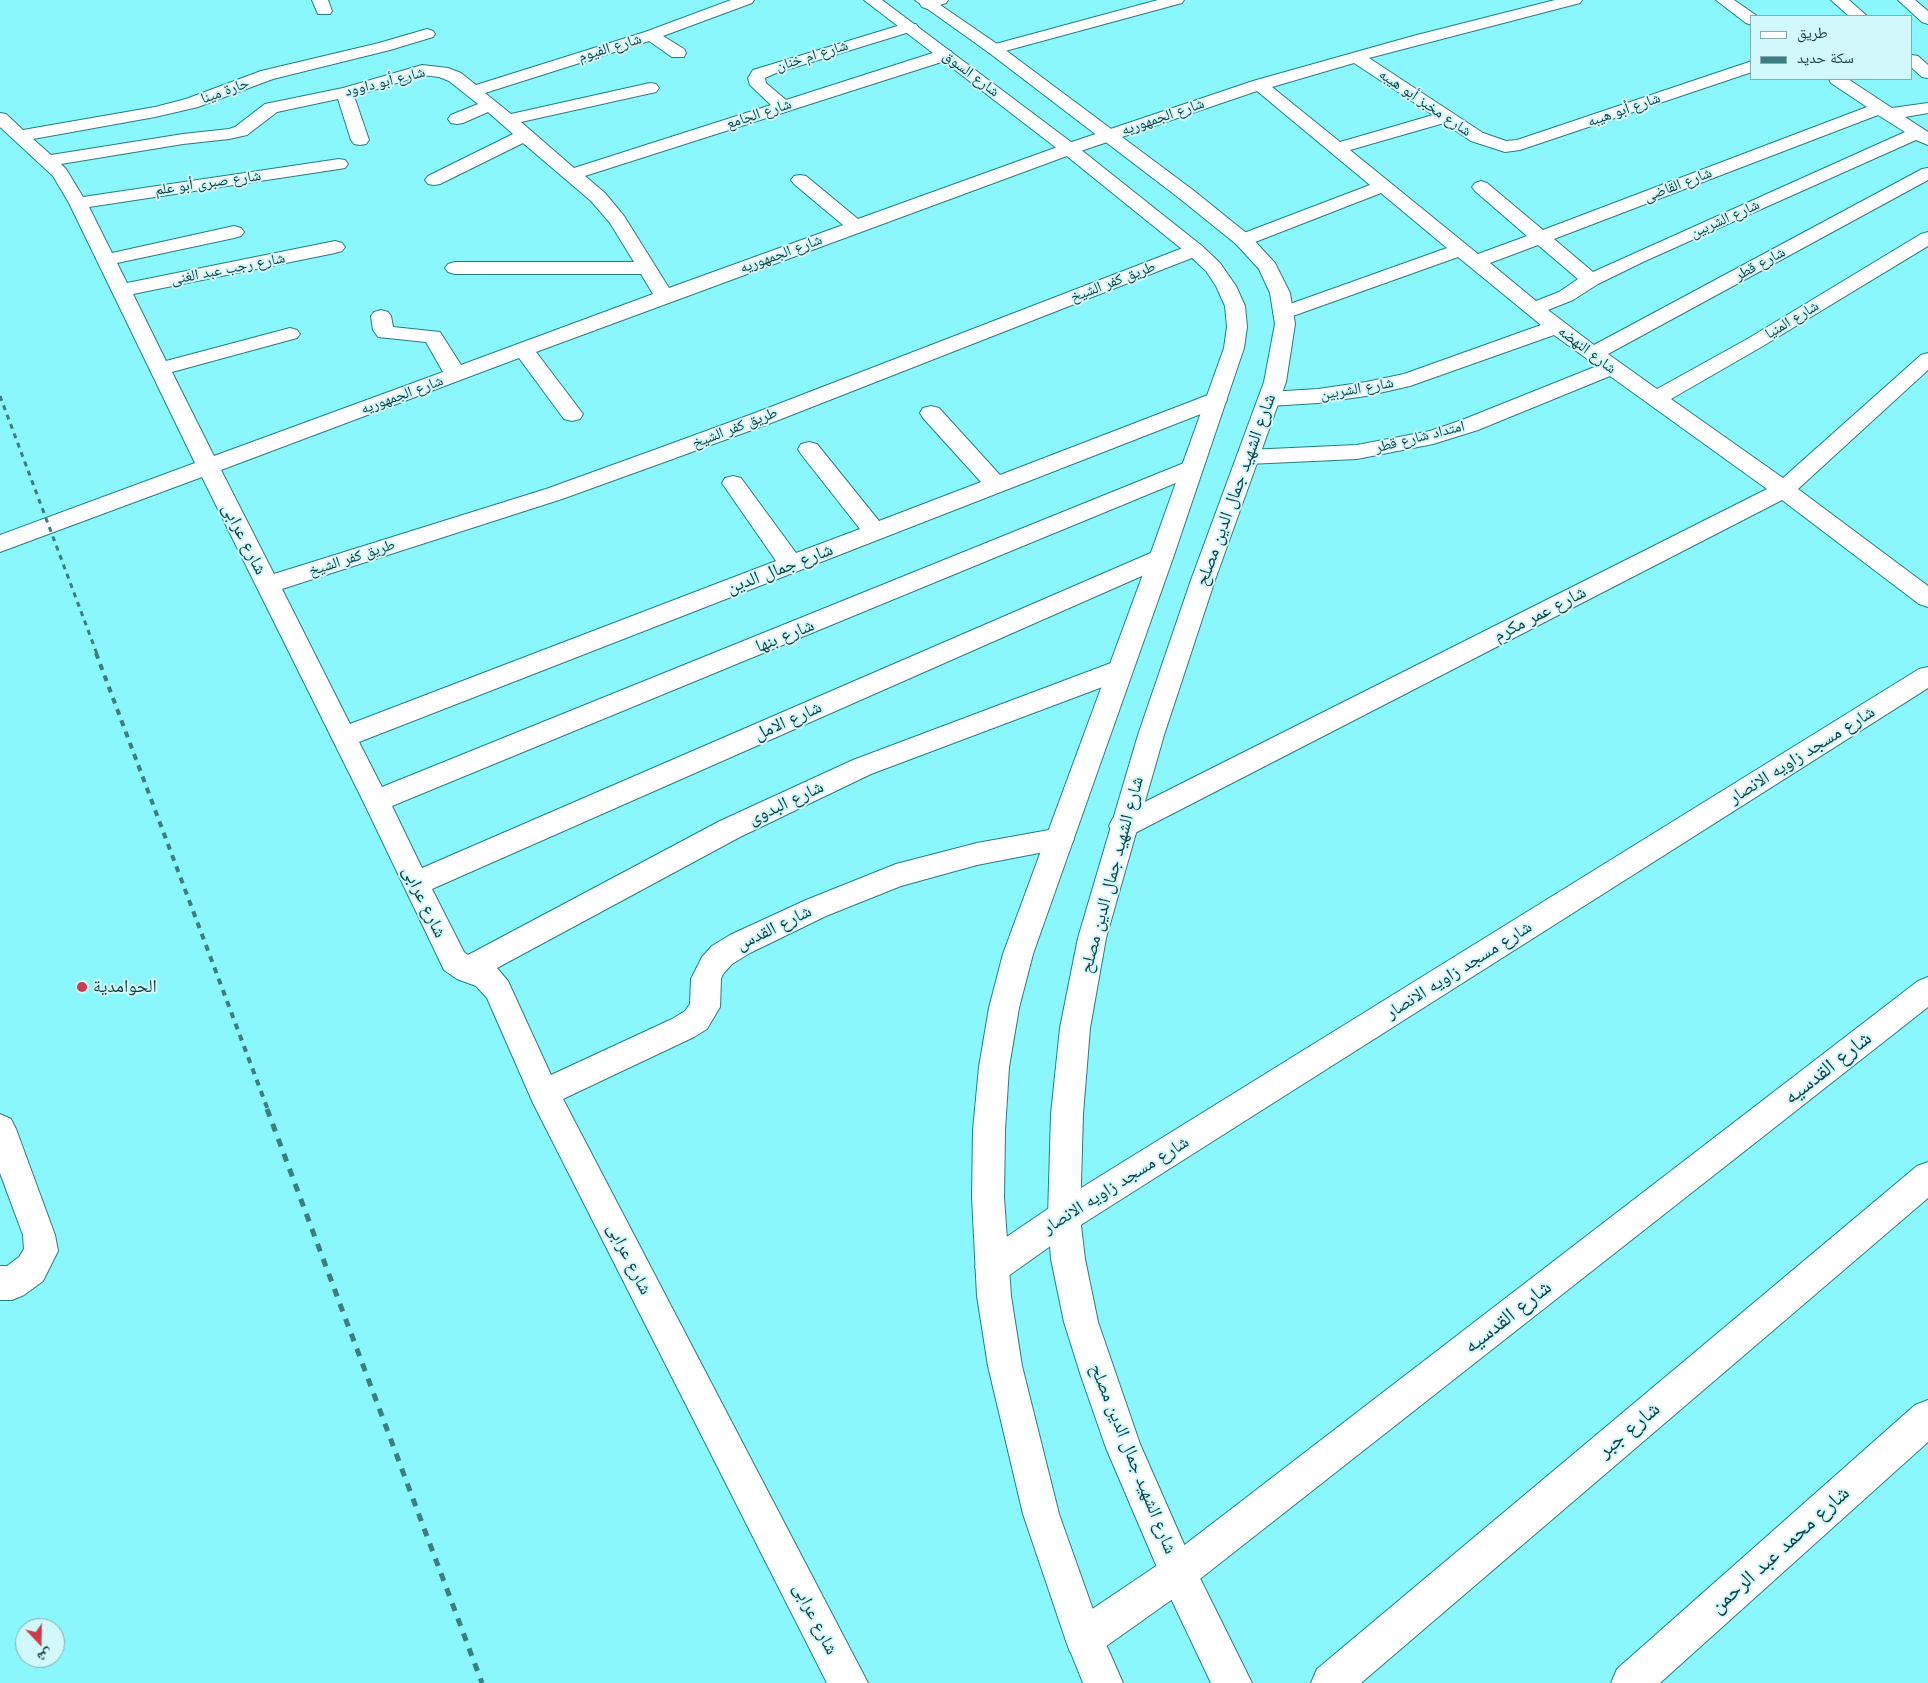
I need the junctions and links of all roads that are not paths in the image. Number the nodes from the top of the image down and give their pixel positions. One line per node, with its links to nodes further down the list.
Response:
1 (746, 0): 16 (street, شارع الفيوم)
2 (872, 0): 14 (street, شارع السوق)
3 (1176, 0): 17 (street)
4 (1512, 0): 10 (street)
5 (1574, 0): 10 (street, شارع الجمهوريه)
6 (1724, 0): 12 (street)
7 (1839, 0): 11 (street)
8 (1906, 0): 13 (street)
9 (930, 1): 17 (street, شارع السوق)
10 (1531, 11): 20 (street, شارع الجمهوريه)
11 (1858, 15)
12 (1750, 19)
13 (1928, 19)
14 (910, 27): 19 (street, شارع السوق); 30 (street, شارع ام خنان)
15 (427, 34): 36 (street, حارة مينا)
16 (651, 35): 18 (street); 27 (street, شارع الفيوم)
17 (994, 49): 38 (street, شارع السوق)
18 (678, 53)
19 (945, 55): 30 (street, شارع الجامع); 43 (street, شارع السوق)
20 (1356, 56): 25 (street, شارع الجمهوريه); 33 (street, شارع مخبز أبو هيبه)
21 (1913, 61): 23 (street)
22 (1750, 67): 41 (street, شارع أبو هيبه)
23 (1928, 73)
24 (1838, 80): 32 (street)
25 (1259, 84): 38 (street, شارع الجمهوريه); 42 (street, شارع النهضه)
26 (650, 88): 35 (street)
27 (473, 91): 28 (street, شارع أبو داوود); 29 (street, شارع أبو داوود)
28 (345, 93): 40 (street); 44 (street, شارع أبو داوود)
29 (490, 105): 34 (street); 35 (street, شارع أبو داوود)
30 (783, 107): 47 (street, شارع الجامع)
31 (1928, 108): 32 (street, شارع القاضى)
32 (1885, 111): 39 (street); 55 (street, شارع القاضى)
33 (1446, 117): 41 (street, شارع مخبز أبو هيبه); 42 (street)
34 (456, 119)
35 (508, 120): 37 (street, شارع أبو داوود)
36 (10, 127): 44 (street, شارع عرابى)
37 (525, 134): 47 (street, شارع أبو داوود); 48 (street)
38 (1108, 136): 43 (street, شارع الجمهوريه); 57 (street, شارع الشهيد جمال الدين مصلح)
39 (1923, 136): 64 (street, شارع الشربين)
40 (360, 140)
41 (1496, 145)
42 (1338, 148): 50 (street, شارع النهضه)
43 (1069, 149): 53 (street, شارع الجمهوريه); 59 (street)
44 (48, 161): 52 (street, شارع عرابى)
45 (339, 164): 52 (street, شارع صبرى أبو علم)
46 (1928, 172): 73 (street, شارع قطر)
47 (573, 174): 63 (street, شارع أبو داوود)
48 (434, 180)
49 (800, 180): 53 (street)
50 (1383, 186): 57 (street); 60 (street, شارع النهضه)
51 (1481, 187): 55 (street)
52 (78, 203): 61 (street, شارع عرابى)
53 (856, 227): 66 (street, شارع الجمهوريه)
54 (234, 232): 61 (street)
55 (1542, 237): 60 (street, شارع القاضى); 64 (street)
56 (1928, 238): 79 (street, شارع المنيا)
57 (1243, 240): 68 (street, شارع الشهيد جمال الدين مصلح)
58 (336, 247): 65 (street, شارع رجب عبد الغنى)
59 (1195, 250): 80 (street); 94 (street, طريق كفر الشيخ)
60 (1468, 256): 67 (street, شارع النهضه); 68 (street, شارع القاضى)
61 (106, 260): 65 (street, شارع عرابى)
62 (455, 268): 63 (street)
63 (647, 268): 66 (street, شارع أبو داوود)
64 (1591, 280): 67 (street, شارع الشربين)
65 (121, 290): 76 (street, شارع عرابى)
66 (664, 297): 72 (street, شارع الجمهوريه)
67 (1534, 310): 70 (street, شارع النهضه)
68 (1283, 313): 78 (street, شارع الشهيد جمال الدين مصلح)
69 (381, 316): 77 (street)
70 (1556, 327): 73 (street, شارع النهضه); 78 (street, شارع الشربين)
71 (290, 334): 76 (street)
72 (524, 350): 77 (street, شارع الجمهوريه); 82 (street)
73 (1592, 354): 75 (street, شارع النهضه)
74 (1928, 359): 89 (street, شارع عمر مكرم)
75 (1611, 368): 79 (street, شارع النهضه); 84 (street, امتداد شارع قطر)
76 (160, 369): 85 (street, شارع عرابى)
77 (456, 375): 85 (street, شارع الجمهوريه)
78 (1269, 399): 84 (street, شارع الشهيد جمال الدين مصلح)
79 (1655, 399): 89 (street, شارع النهضه)
80 (1216, 400): 86 (street); 88 (street, شارع جمال الدين)
81 (931, 413): 88 (street)
82 (572, 414)
83 (809, 449): 90 (street)
84 (1248, 457): 100 (street, شارع الشهيد جمال الدين مصلح)
85 (208, 467): 91 (street, شارع الجمهوريه); 94 (street, شارع عرابى)
86 (1192, 468): 92 (street); 99 (street, شارع بنها)
87 (733, 483): 93 (street)
88 (996, 485): 90 (street, شارع جمال الدين)
89 (1784, 490): 95 (street, شارع النهضه); 100 (street, شارع عمر مكرم)
90 (875, 532): 93 (street, شارع جمال الدين)
91 (0, 544)
92 (1161, 558): 96 (street); 102 (street, شارع الامل)
93 (792, 565): 98 (street, شارع جمال الدين)
94 (268, 585): 98 (street, شارع عرابى)
95 (1924, 587)
96 (1120, 670): 101 (street); 103 (street, شارع البدوى)
97 (1928, 676): 108 (street, شارع مسجد زاويه الانصار)
98 (344, 737): 99 (street, شارع عرابى)
99 (376, 801): 102 (street, شارع عرابى)
100 (1122, 826): 108 (street, شارع الشهيد جمال الدين مصلح)
101 (1060, 839): 105 (street, شارع القدس); 109 (street)
102 (415, 884): 103 (street, شارع عرابى)
103 (467, 970): 105 (street, شارع عرابى)
104 (1928, 990): 112 (street, شارع القدسيه)
105 (544, 1093): 114 (street, شارع عرابى)
106 (0, 1128): 110 (street)
107 (1928, 1177): 117 (street, شارع جبر)
108 (1064, 1216): 109 (street, شارع مسجد زاويه الانصار); 112 (street, شارع الشهيد جمال الدين مصلح)
109 (992, 1267): 113 (street)
110 (0, 1283)
111 (1928, 1418): 118 (street, شارع محمد عبد الرحمن)
112 (1178, 1573): 113 (street, شارع القدسيه); 116 (street, شارع الشهيد جمال الدين مصلح)
113 (1084, 1638): 115 (street)
114 (848, 1683)
115 (1103, 1683)
116 (1232, 1683)
117 (1330, 1683)
118 (1631, 1683)

